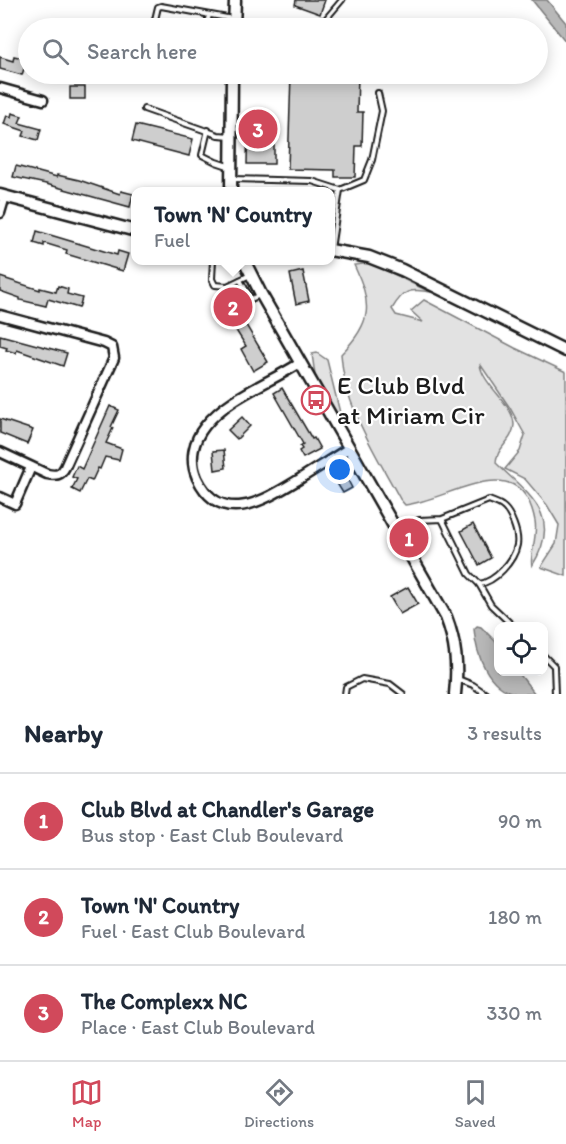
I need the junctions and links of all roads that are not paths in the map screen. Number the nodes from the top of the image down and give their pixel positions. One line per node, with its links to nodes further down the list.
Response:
1 (235, 0): 7 (street)
2 (342, 0): 8 (lane)
3 (209, 15): 4 (lane); 5 (lane); 6 (lane)
4 (155, 18)
5 (208, 18)
6 (217, 18)
7 (234, 18)
8 (327, 18)
9 (232, 84): 15 (street)
10 (0, 88): 12 (street)
11 (378, 93): 21 (lane)
12 (43, 100)
13 (144, 109): 14 (lane)
14 (208, 130): 15 (lane); 16 (lane)
15 (231, 136): 16 (street)
16 (231, 167): 17 (street)
17 (231, 179): 18 (street); 19 (lane)
18 (231, 187)
19 (331, 187)
20 (335, 188): 21 (lane)
21 (340, 190): 24 (lane)
22 (2, 196): 23 (street); 25 (street)
23 (0, 213)
24 (335, 223)
25 (131, 230)
26 (335, 251): 33 (street)
27 (213, 265): 30 (lane)
28 (246, 265): 29 (street)
29 (251, 274): 30 (lane); 31 (street)
30 (240, 280): 31 (lane)
31 (261, 294): 34 (street)
32 (0, 315): 37 (street)
33 (566, 351)
34 (300, 363): 35 (street); 35 (street)
35 (349, 448): 40 (street)
36 (0, 452): 37 (street)
37 (31, 467): 38 (street)
38 (0, 497)
39 (442, 519): 40 (lane); 41 (lane); 41 (lane)
40 (398, 532): 44 (street)
41 (479, 584): 42 (lane)
42 (508, 622)
43 (548, 661): 49 (lane)
44 (457, 679): 47 (street); 48 (lane)
45 (345, 694): 46 (lane)
46 (404, 694)
47 (455, 694)
48 (486, 694)
49 (555, 694)

